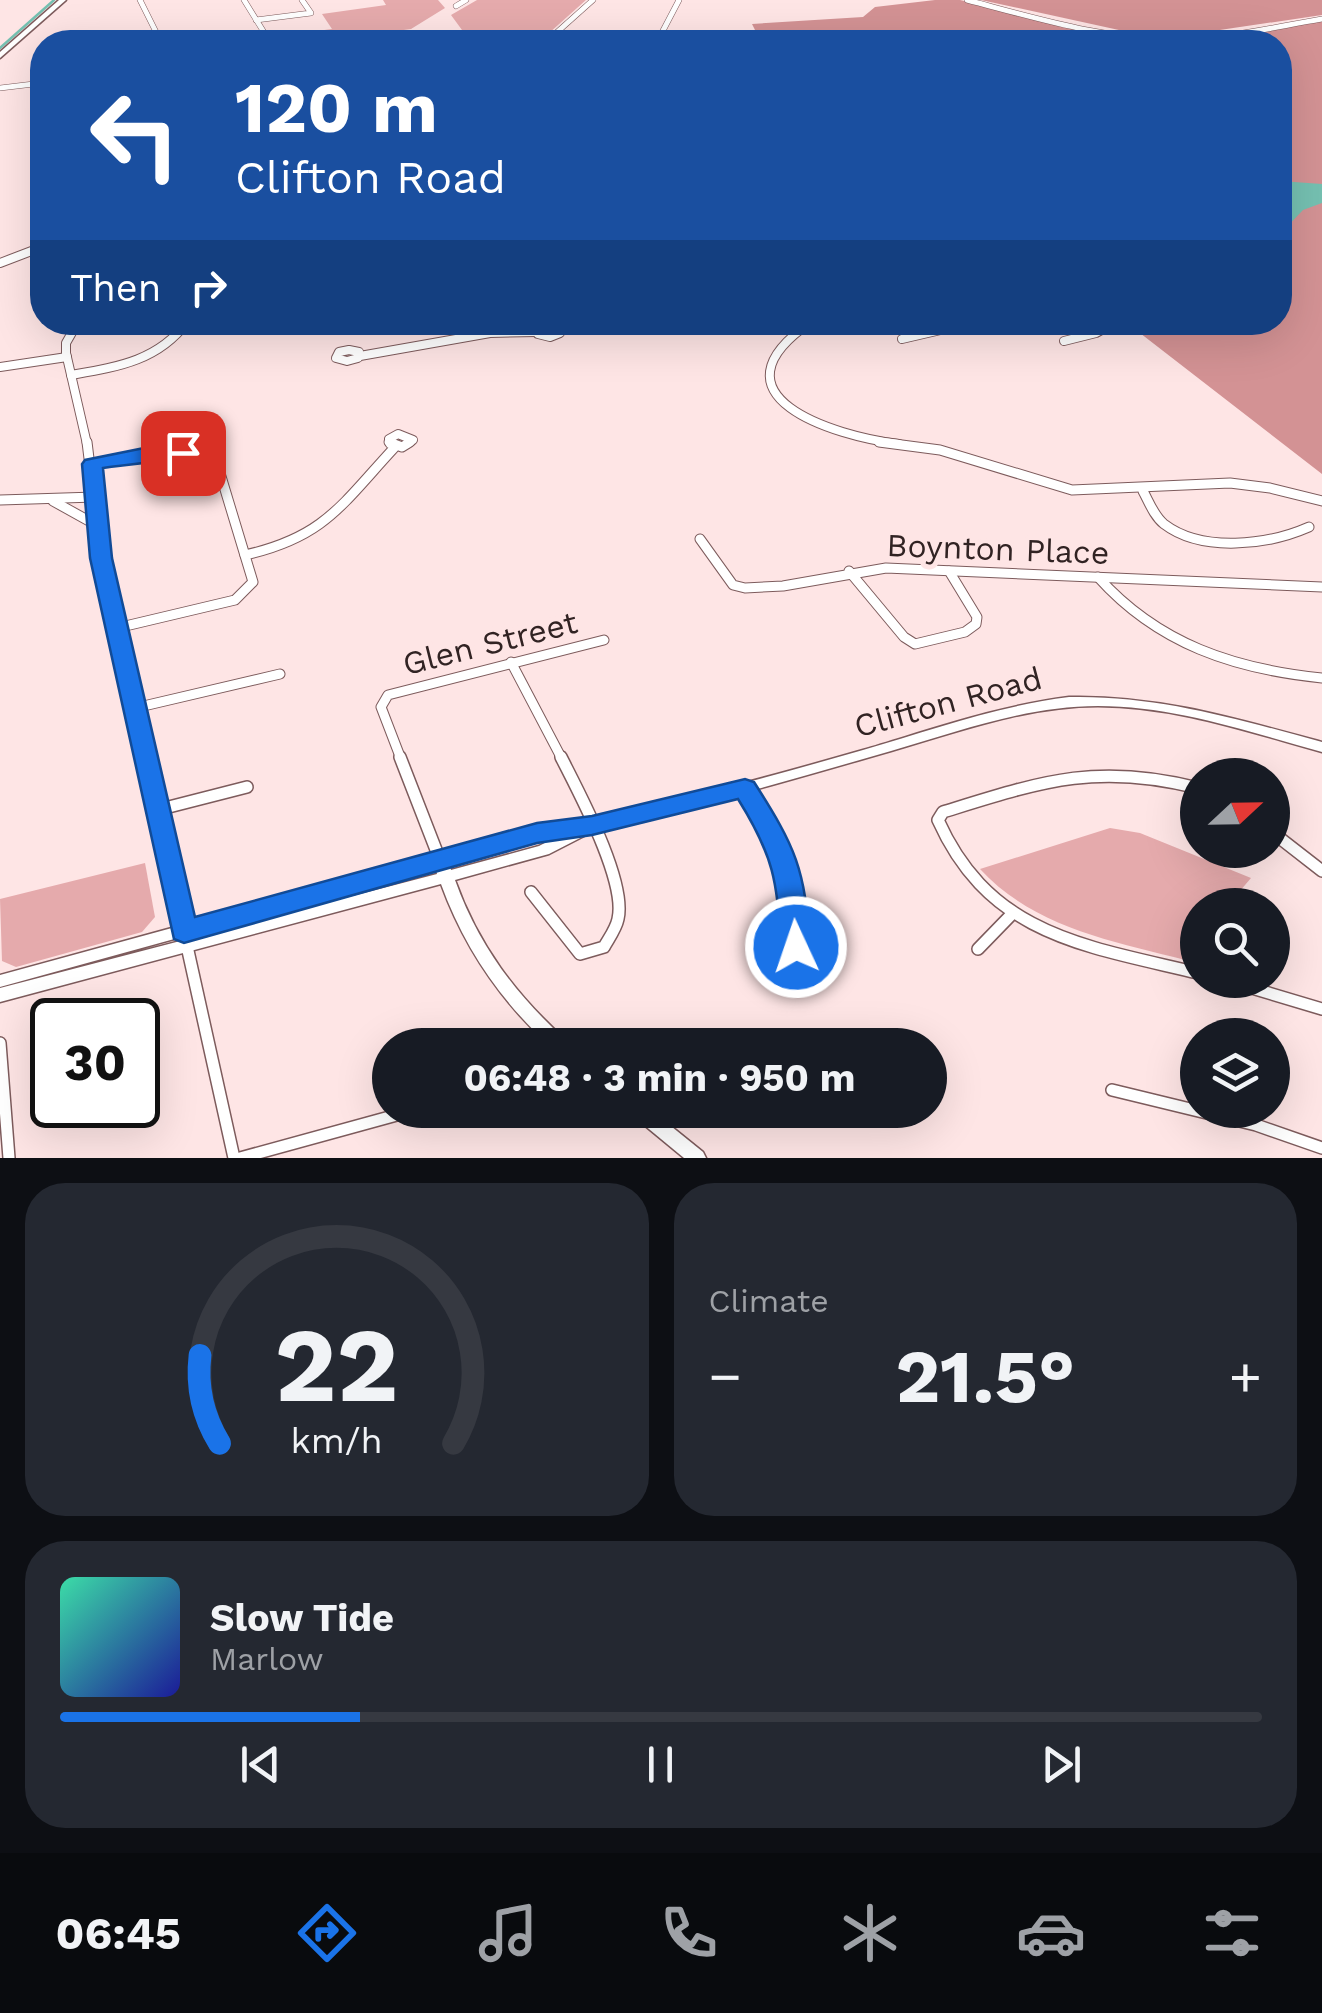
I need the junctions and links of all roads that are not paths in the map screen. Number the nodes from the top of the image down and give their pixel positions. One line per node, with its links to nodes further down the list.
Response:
1 (62, 0): 18 (main road)
2 (140, 0): 12 (street)
3 (244, 0): 11 (street)
4 (302, 0): 11 (street)
5 (466, 0): 9 (street)
6 (593, 0): 14 (street)
7 (678, 0): 15 (street)
8 (968, 0): 16 (street)
9 (456, 6)
10 (1322, 19): 17 (street)
11 (256, 20): 13 (street)
12 (155, 30)
13 (262, 30)
14 (559, 30)
15 (663, 30)
16 (1112, 30)
17 (1251, 30)
18 (0, 56)
19 (30, 84): 20 (street)
20 (0, 88)
21 (30, 251): 22 (street)
22 (0, 264)
23 (70, 335): 32 (street)
24 (180, 335): 34 (street)
25 (479, 335): 31 (street)
26 (795, 335): 37 (street)
27 (919, 335): 29 (street)
28 (1085, 335): 30 (street)
29 (902, 339)
30 (1064, 342)
31 (360, 356)
32 (67, 357): 33 (street); 34 (street)
33 (0, 368)
34 (71, 375): 36 (street)
35 (394, 447): 45 (street)
36 (92, 464): 38 (street); 45 (street)
37 (1142, 491): 41 (street); 43 (street)
38 (95, 497): 39 (street); 42 (street)
39 (46, 498): 40 (street); 42 (street)
40 (0, 500)
41 (1322, 501)
42 (98, 526): 50 (street)
43 (1309, 526)
44 (700, 539): 46 (street, Boynton Place)
45 (245, 555): 50 (street)
46 (849, 571): 47 (street, Boynton Place); 47 (street)
47 (949, 571): 48 (street, Boynton Place)
48 (1098, 577): 49 (street, Boynton Place); 54 (street)
49 (1322, 586)
50 (117, 628): 55 (street)
51 (604, 640): 52 (street, Glen Street)
52 (512, 662): 61 (street); 63 (street, Glen Street)
53 (280, 674): 55 (street)
54 (1322, 678)
55 (135, 708): 60 (street)
56 (1322, 747): 59 (main road, Clifton Road)
57 (1180, 784): 67 (street)
58 (247, 788): 60 (street)
59 (745, 788): 61 (main road, Clifton Road); 71 (street)
60 (157, 810): 68 (street)
61 (592, 826): 63 (main road, Clifton Road); 65 (main road, Clifton Road); 66 (street)
62 (1290, 846): 64 (street)
63 (440, 860): 65 (main road); 68 (main road, Clifton Road)
64 (1322, 871)
65 (446, 878): 68 (main road, Clifton Road); 76 (main road)
66 (531, 892)
67 (1010, 916): 69 (street); 70 (street)
68 (185, 938): 72 (main road, Clifton Road); 73 (main road, Clifton Road); 83 (street)
69 (978, 949)
70 (1180, 969)
71 (797, 976)
72 (0, 982)
73 (0, 995)
74 (1285, 998): 75 (street)
75 (1322, 1009)
76 (541, 1028)
77 (0, 1043): 82 (street)
78 (1112, 1090): 81 (street)
79 (372, 1122): 83 (street)
80 (660, 1128): 84 (main road)
81 (1322, 1148)
82 (8, 1158)
83 (237, 1158)
84 (697, 1158)

